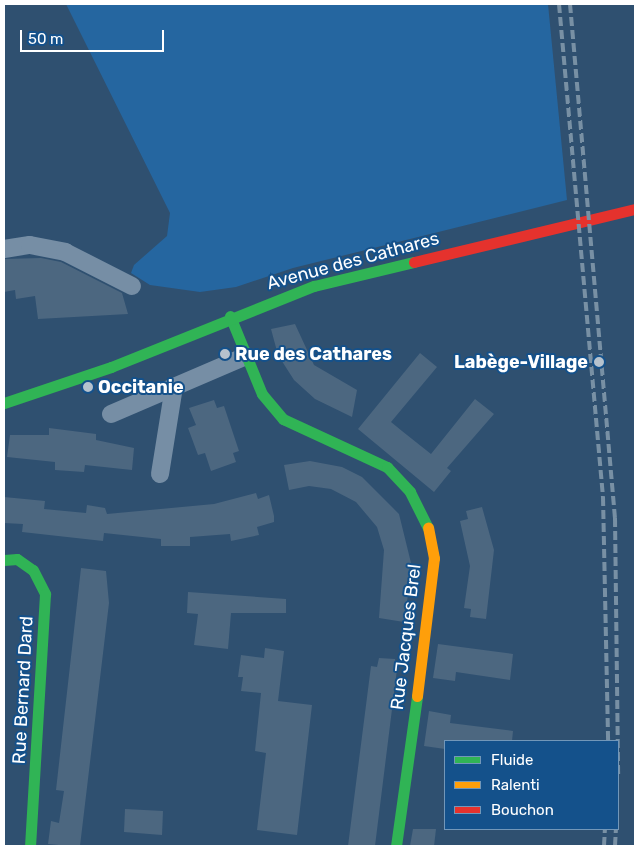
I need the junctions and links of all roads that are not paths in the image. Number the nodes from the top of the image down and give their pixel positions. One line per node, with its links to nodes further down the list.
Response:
1 (635, 209): 4 (street, Avenue des Cathares)
2 (4, 249): 3 (street)
3 (132, 286)
4 (230, 316): 5 (street, Rue Jacques Brel); 7 (street, Avenue des Cathares)
5 (246, 356): 6 (street); 12 (street, Rue Jacques Brel)
6 (174, 387): 8 (street); 9 (street)
7 (4, 403)
8 (111, 414)
9 (160, 474)
10 (4, 560): 11 (street, Rue Bernard Dard)
11 (30, 846)
12 (396, 846)

